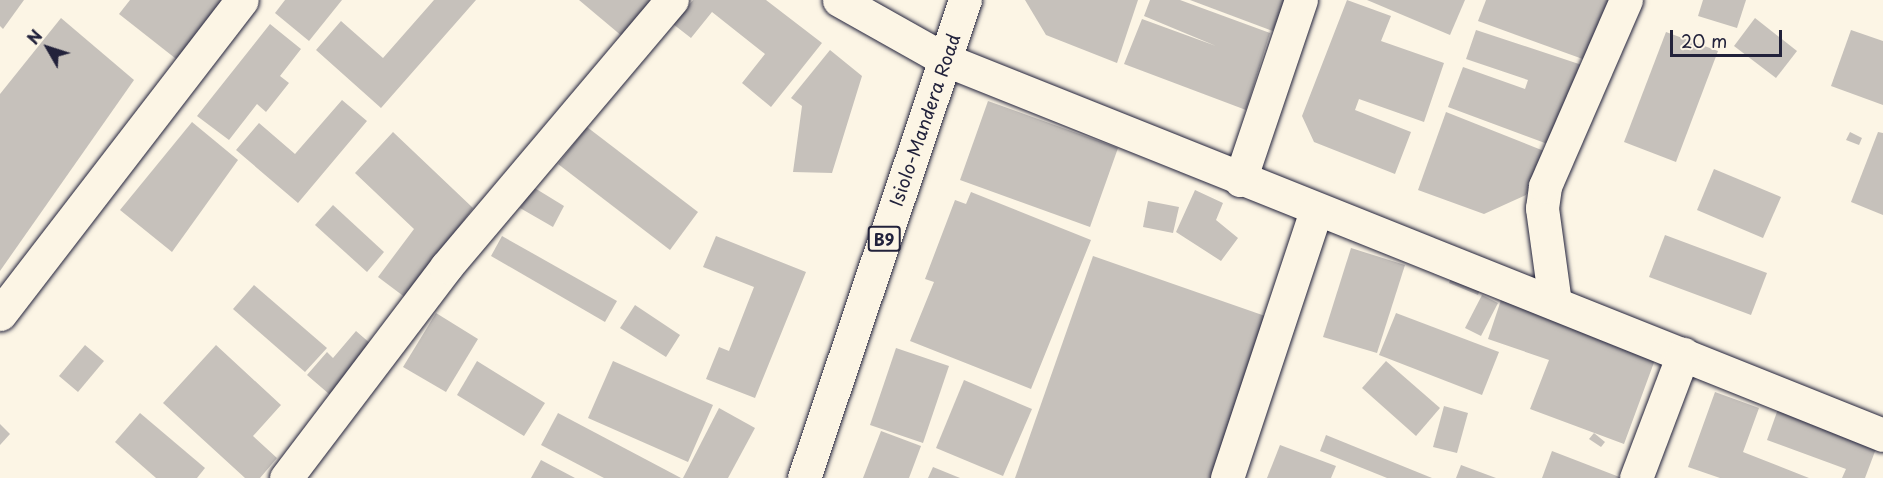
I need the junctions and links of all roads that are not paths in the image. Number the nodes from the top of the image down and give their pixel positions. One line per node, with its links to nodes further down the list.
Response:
1 (242, 0): 11 (main road)
2 (672, 0): 14 (main road)
3 (839, 0): 7 (main road)
4 (965, 0): 7 (main road, Isiolo-Mandera Road / B9)
5 (1301, 0): 8 (main road)
6 (1626, 0): 10 (main road)
7 (945, 60): 8 (main road); 15 (main road, Isiolo-Mandera Road / B9)
8 (1240, 180): 9 (main road)
9 (1316, 211): 10 (main road); 16 (main road)
10 (1555, 303): 12 (main road)
11 (0, 314)
12 (1683, 354): 13 (main road); 17 (main road)
13 (1883, 435)
14 (291, 476)
15 (804, 478)
16 (1227, 478)
17 (1636, 478)

